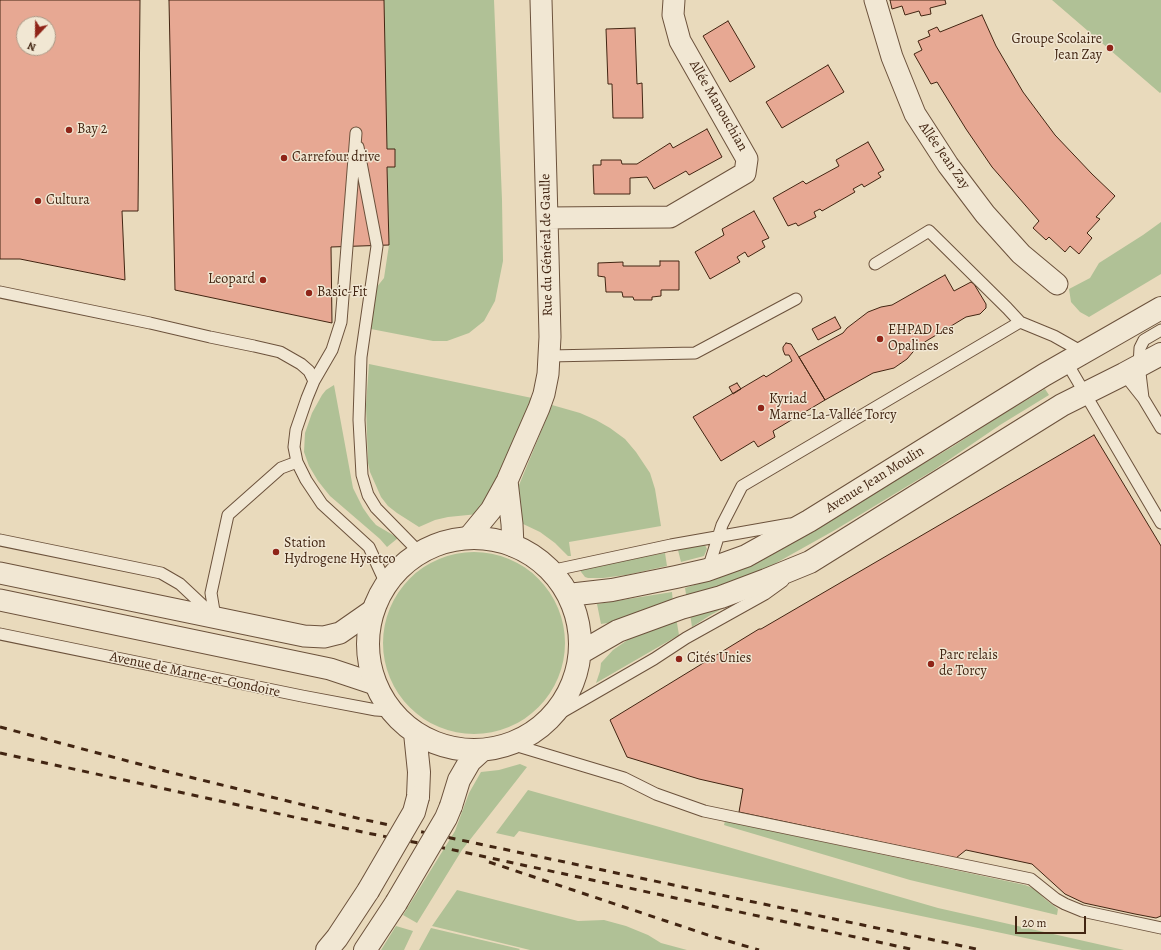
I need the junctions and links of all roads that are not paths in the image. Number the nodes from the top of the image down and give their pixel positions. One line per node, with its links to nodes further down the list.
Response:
1 (541, 0): 4 (street, Rue du Général de Gaulle)
2 (674, 0): 4 (street, Allée Manouchian)
3 (875, 0): 6 (street, Allée Jean Zay)
4 (547, 218): 12 (street, Rue du Général de Gaulle)
5 (875, 264): 10 (lane)
6 (1057, 284)
7 (0, 292): 15 (lane)
8 (796, 299): 12 (lane)
9 (1159, 318): 13 (street, Avenue Jean Moulin); 14 (lane)
10 (1020, 322): 13 (lane); 24 (lane)
11 (1161, 354): 14 (street)
12 (549, 356): 21 (street, Rue du Général de Gaulle)
13 (1076, 358): 16 (lane); 22 (street, Avenue Jean Moulin)
14 (1132, 370): 16 (street); 17 (lane); 17 (lane)
15 (314, 381): 20 (lane); 28 (lane)
16 (1085, 394): 23 (lane); 29 (street)
17 (1143, 398): 18 (lane)
18 (1158, 416): 19 (lane)
19 (1161, 428)
20 (297, 462): 33 (lane); 37 (lane)
21 (507, 482): 25 (street, Rue du Général de Gaulle); 27 (street)
22 (809, 521): 24 (lane); 30 (street, Avenue Jean Moulin)
23 (1161, 523)
24 (719, 537): 30 (lane); 31 (lane)
25 (468, 538): 27 (street); 28 (street)
26 (0, 540): 37 (lane)
27 (512, 546): 31 (street)
28 (420, 553): 33 (street)
29 (810, 562): 39 (street); 42 (lane)
30 (707, 570): 34 (street, Avenue Jean Moulin)
31 (550, 571): 34 (street)
32 (0, 573): 37 (street)
33 (386, 584): 36 (street)
34 (568, 595): 39 (street)
35 (0, 600): 40 (street)
36 (373, 610): 37 (street); 40 (street)
37 (215, 617)
38 (0, 634): 41 (lane, Avenue de Marne-et-Gondoire)
39 (580, 653): 42 (street)
40 (375, 684): 41 (street)
41 (390, 711): 43 (street)
42 (550, 719): 44 (street)
43 (414, 733): 45 (street); 47 (street, bridge)
44 (511, 744): 45 (street); 46 (lane)
45 (481, 751): 48 (street, bridge)
46 (1161, 928)
47 (326, 950)
48 (365, 950)

